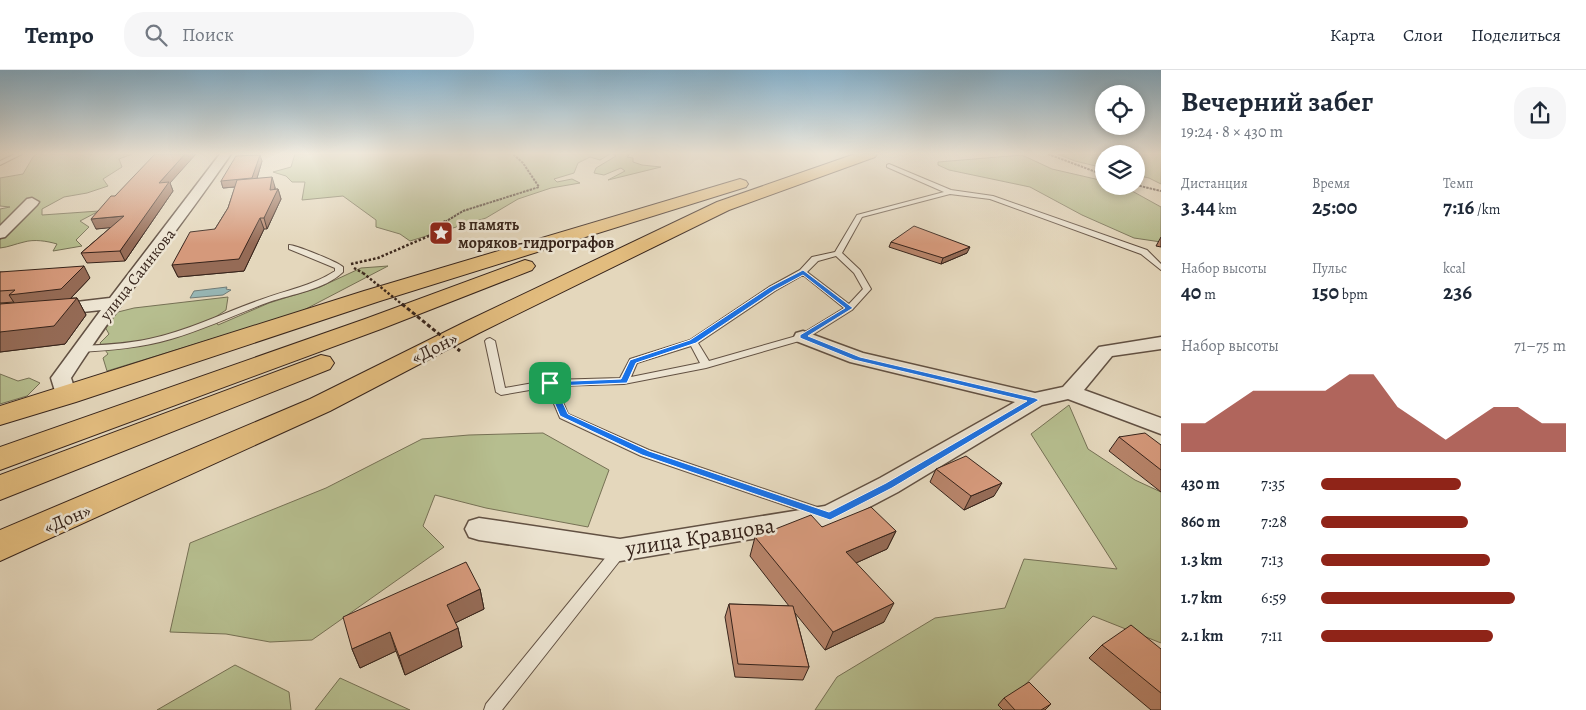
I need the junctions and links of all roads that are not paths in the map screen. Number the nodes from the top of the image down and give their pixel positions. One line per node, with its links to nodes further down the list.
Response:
1 (205, 184): 13 (street, улица Саинкова)
2 (739, 184): 25 (highway); 29 (highway)
3 (786, 184): 7 (highway, «Дон»)
4 (931, 184): 5 (lane)
5 (950, 192): 10 (lane); 11 (lane)
6 (32, 202): 8 (street)
7 (723, 206): 30 (highway); 33 (highway, «Дон»)
8 (0, 234)
9 (292, 247): 20 (lane)
10 (838, 253): 12 (lane); 14 (lane)
11 (1161, 268)
12 (803, 272): 14 (lane); 18 (lane)
13 (115, 303): 15 (street); 20 (street, улица Саинкова)
14 (849, 308): 16 (lane)
15 (0, 316)
16 (803, 337): 21 (lane); 26 (street)
17 (490, 341): 23 (lane)
18 (693, 342): 21 (lane); 22 (lane)
19 (1161, 343): 24 (street)
20 (80, 349): 25 (street, улица Саинкова)
21 (706, 365): 22 (lane)
22 (624, 381): 23 (lane)
23 (550, 383): 31 (lane)
24 (1070, 392): 26 (street, улица Кравцова); 28 (street)
25 (66, 396): 27 (highway)
26 (1035, 400): 31 (street, улица Кравцова)
27 (0, 416)
28 (1161, 426)
29 (0, 459)
30 (0, 488)
31 (830, 516): 34 (street, улица Кравцова)
32 (479, 529): 34 (street, улица Кравцова)
33 (0, 546)
34 (620, 550): 35 (lane)
35 (492, 710)

